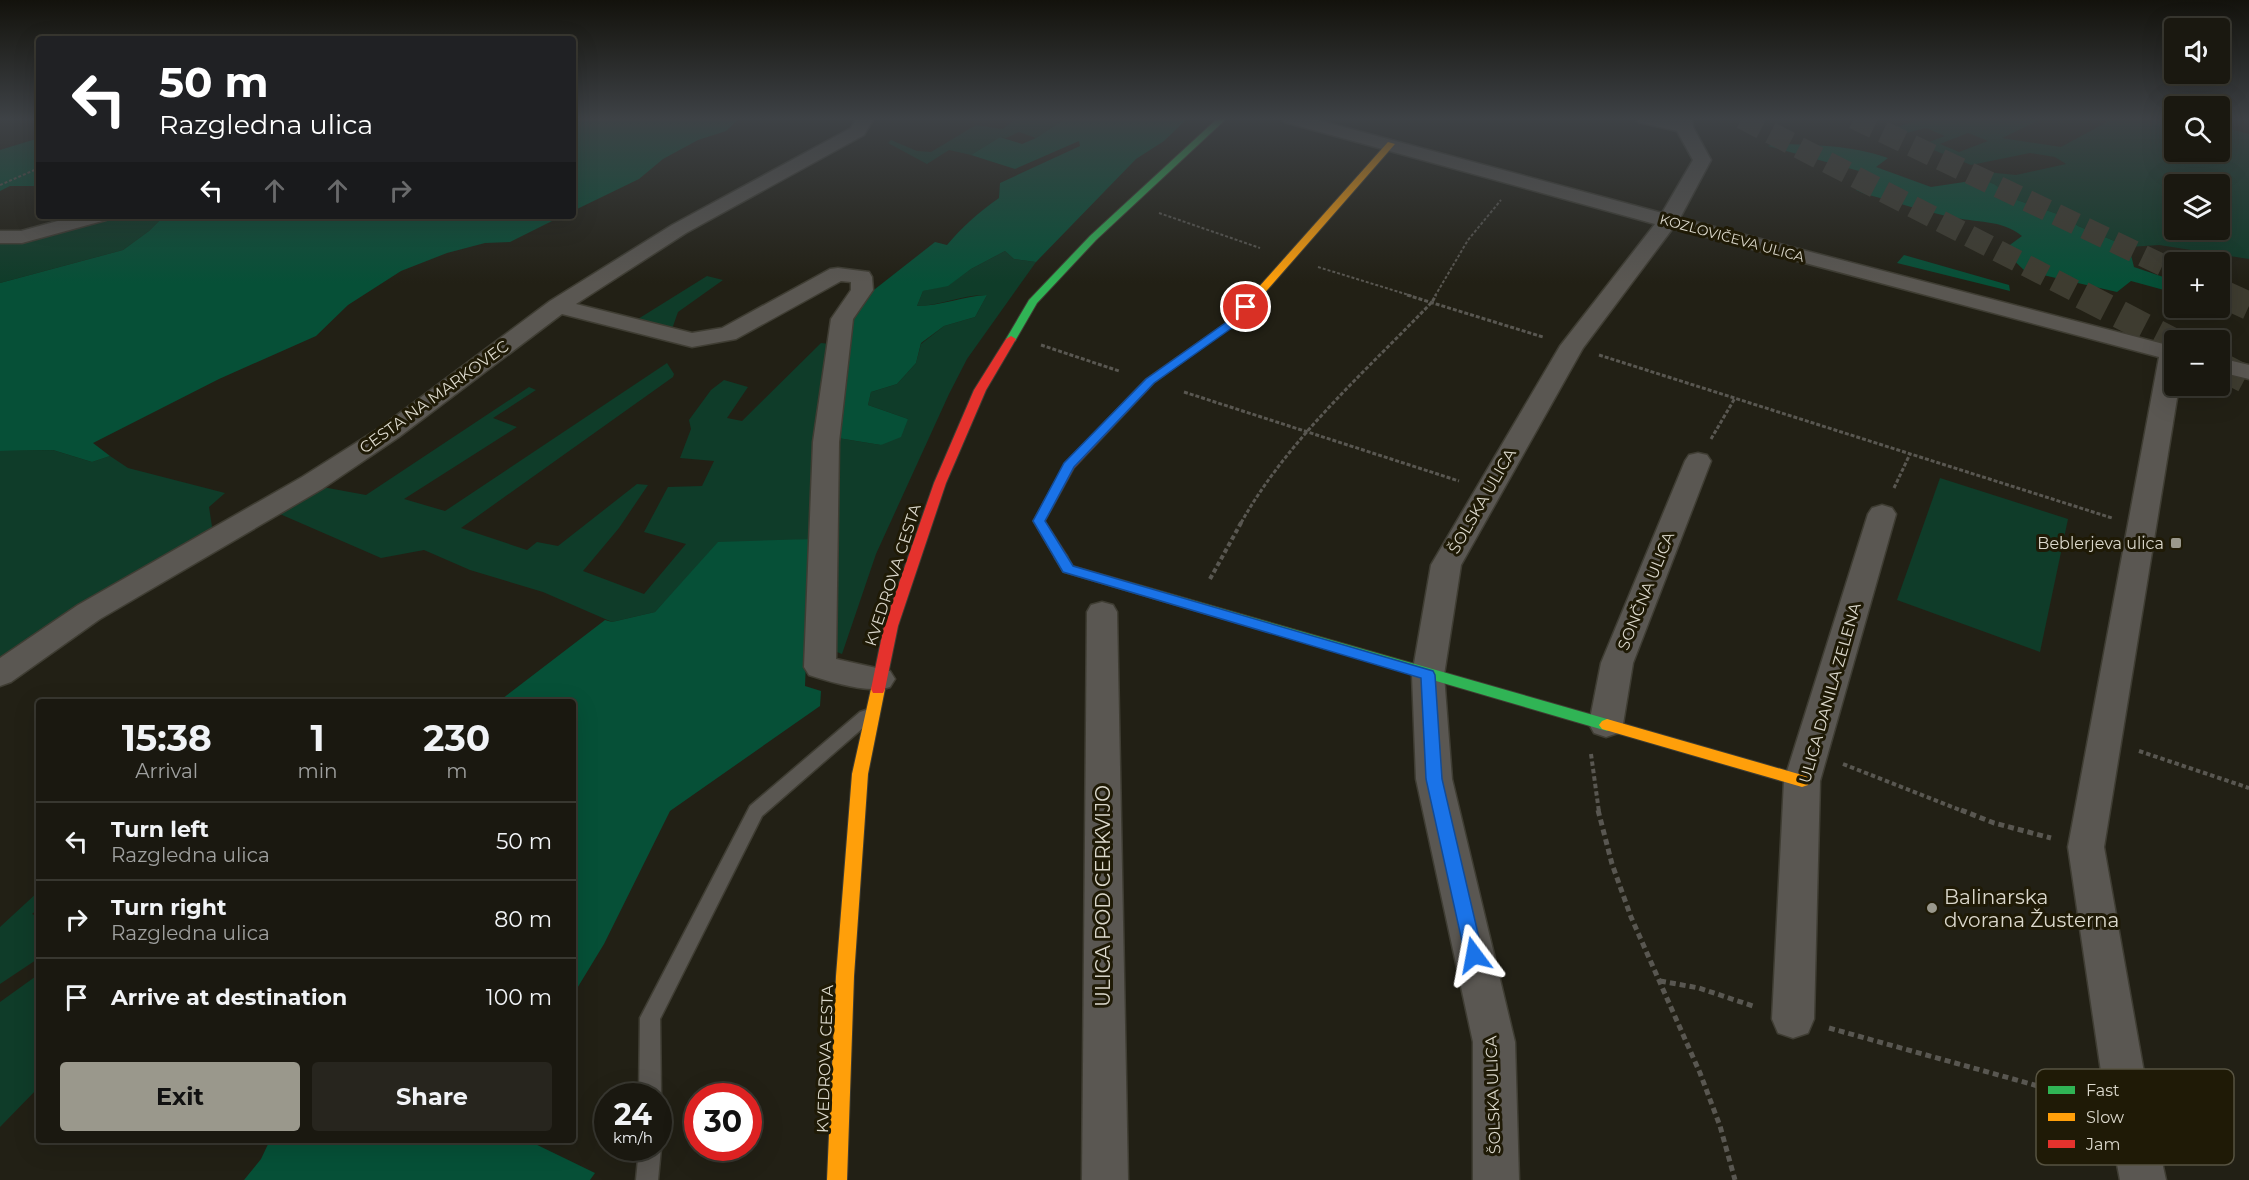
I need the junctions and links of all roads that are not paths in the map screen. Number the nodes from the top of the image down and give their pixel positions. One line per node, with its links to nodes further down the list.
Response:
1 (781, 173): 9 (street, CESTA NA MARKOVEC)
2 (1163, 173): 19 (street, KVEDROVA CESTA)
3 (1365, 173): 18 (street)
4 (1496, 173): 7 (street, KOZLOVIČEVA ULICA)
5 (1695, 173): 7 (street, ŠOLSKA ULICA)
6 (88, 219): 8 (street)
7 (1668, 221): 10 (street, KOZLOVIČEVA ULICA); 18 (street, ŠOLSKA ULICA)
8 (0, 237)
9 (558, 306): 17 (street, CESTA NA MARKOVEC); 19 (street)
10 (2164, 351)
11 (2230, 367): 12 (street)
12 (2249, 372)
13 (2166, 396): 24 (street)
14 (1698, 461): 21 (street, SONČNA ULICA)
15 (1882, 514): 22 (street, ULICA DANILA ZELENA)
16 (1102, 612): 30 (street, ULICA POD CERKVIJO)
17 (0, 674)
18 (1428, 675): 21 (street); 31 (street, ŠOLSKA ULICA)
19 (879, 679): 20 (street, KVEDROVA CESTA)
20 (873, 710): 25 (lane); 29 (street, KVEDROVA CESTA)
21 (1600, 722): 22 (street)
22 (1802, 781): 23 (street, ULICA DANILA ZELENA)
23 (1793, 1019)
24 (2122, 1069)
25 (650, 1083)
26 (649, 1161): 28 (lane)
27 (2140, 1165): 32 (street)
28 (647, 1180)
29 (837, 1180)
30 (1105, 1180)
31 (1496, 1180)
32 (2143, 1180)

